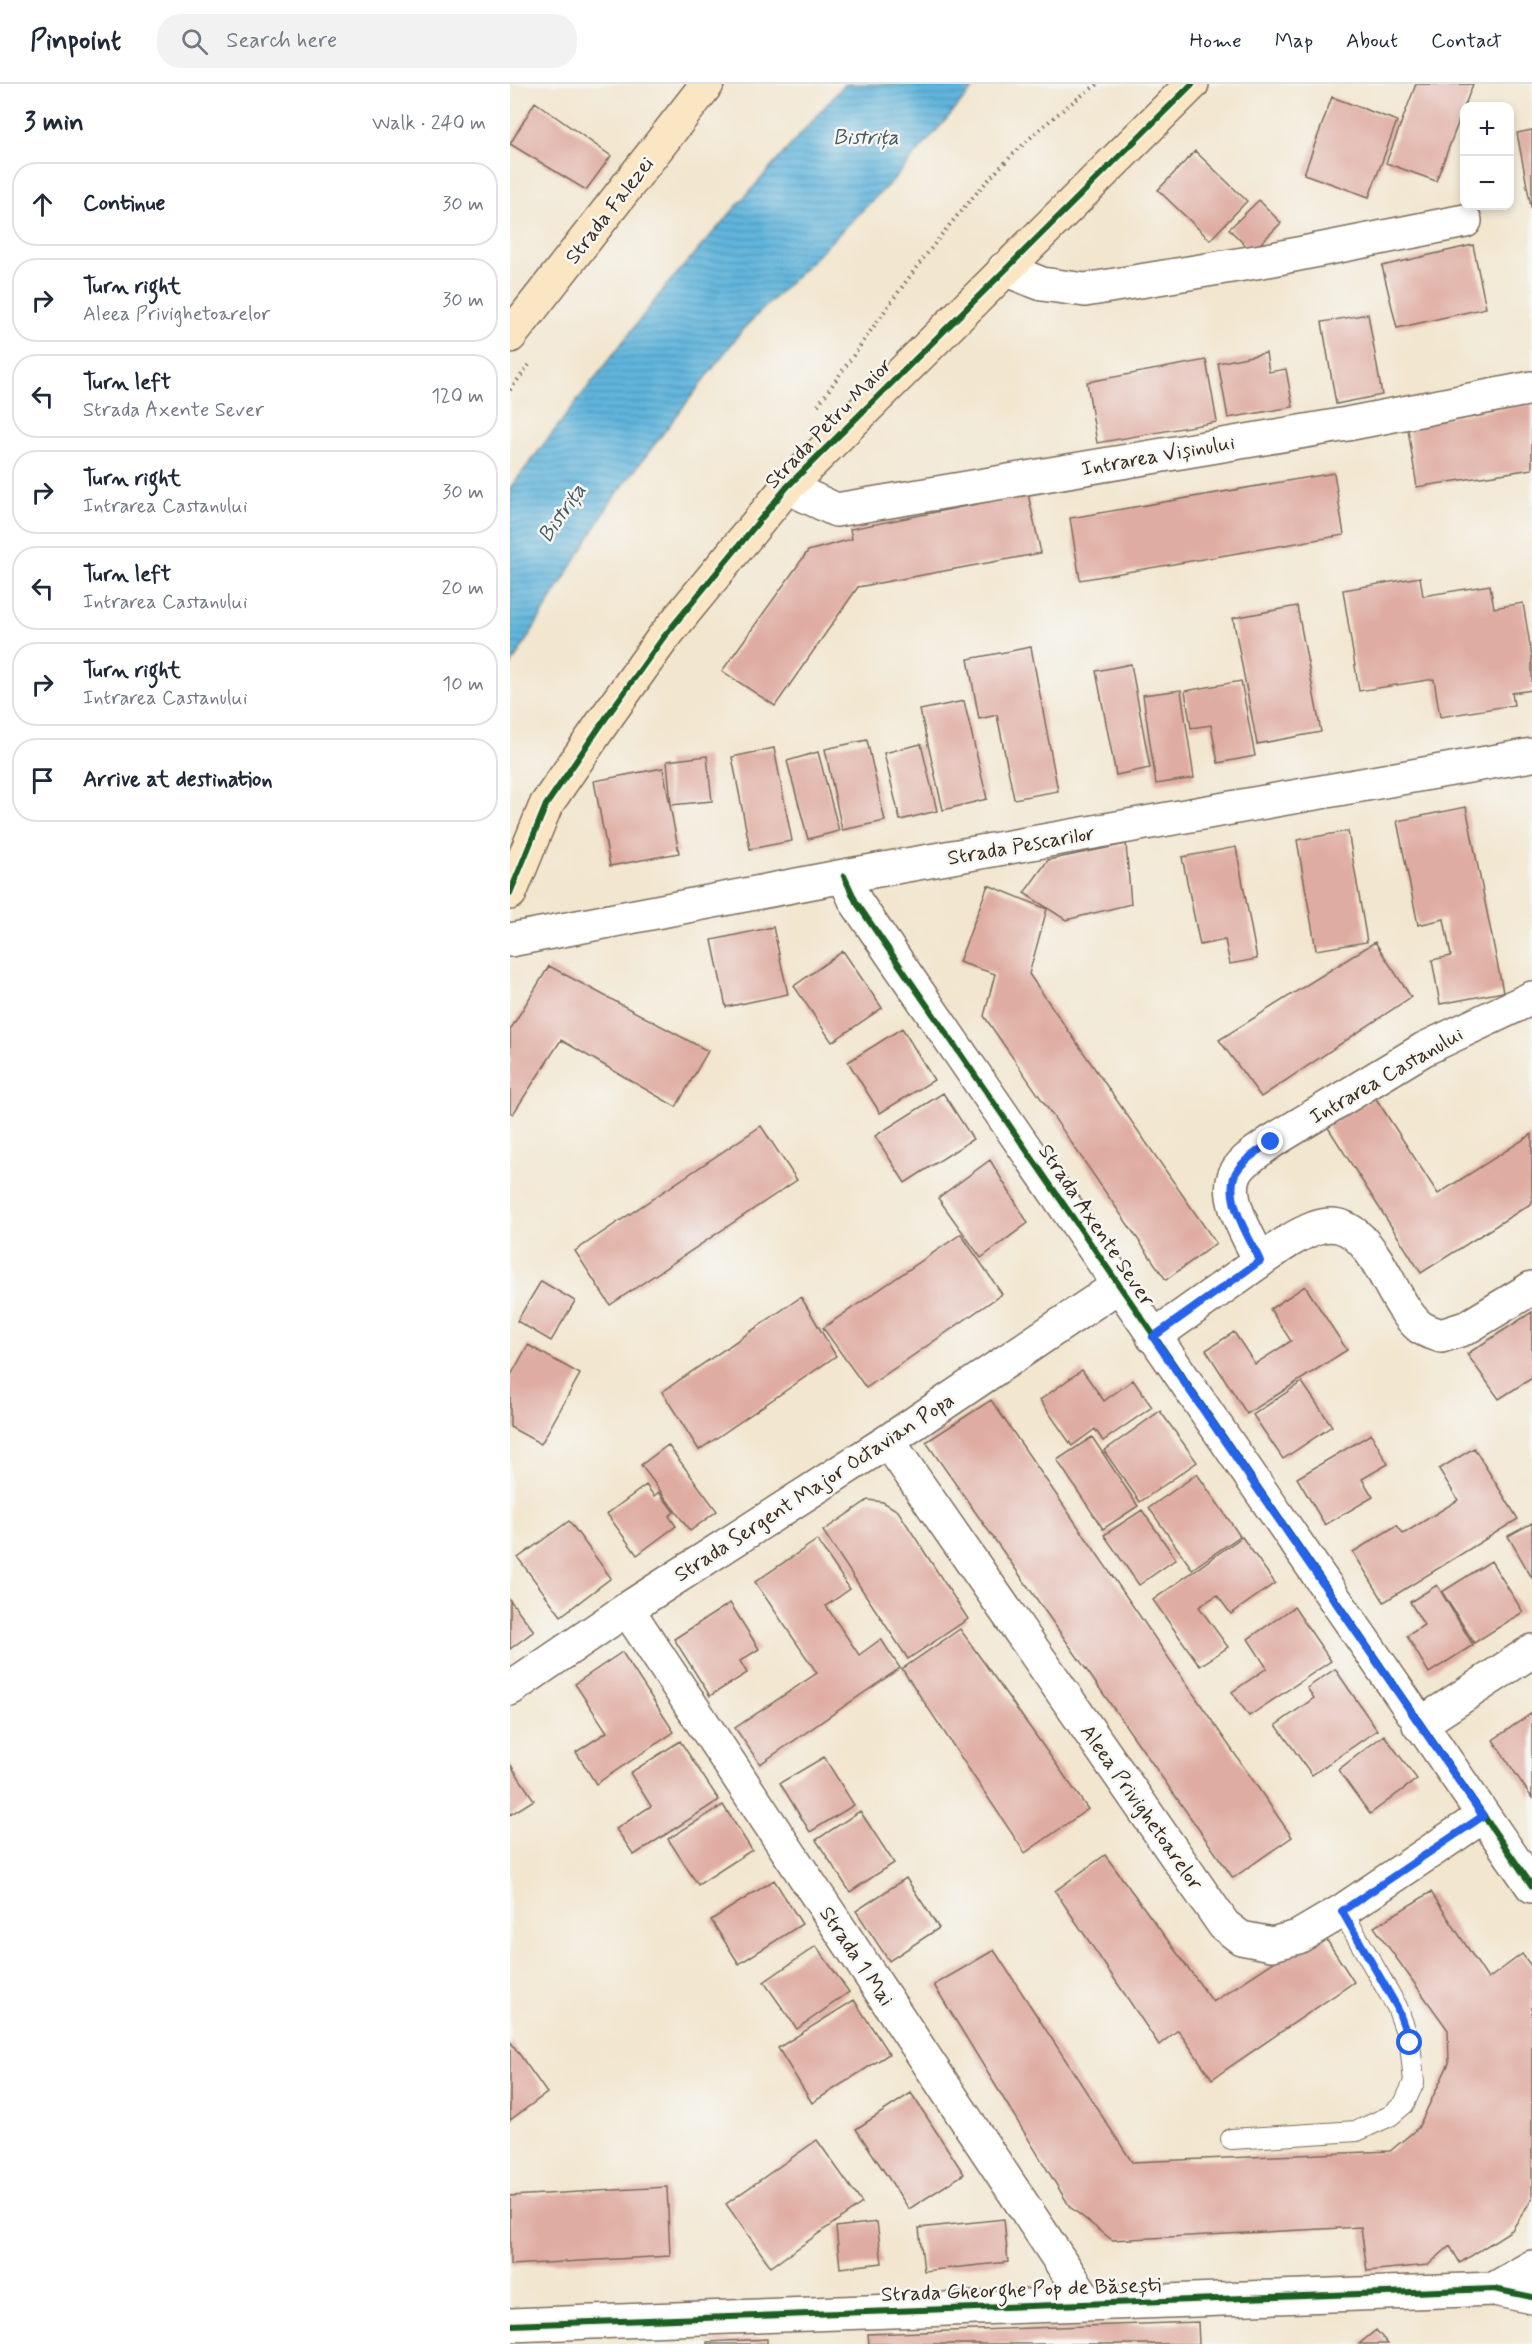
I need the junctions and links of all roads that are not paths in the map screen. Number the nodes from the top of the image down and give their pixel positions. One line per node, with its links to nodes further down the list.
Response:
1 (707, 84): 5 (street, Strada Falezei)
2 (1192, 84): 4 (street, Strada Petru Maior)
3 (1465, 221): 4 (street)
4 (1004, 269): 7 (street, Strada Petru Maior)
5 (510, 336)
6 (1532, 388): 7 (street, Intrarea Vișinului)
7 (787, 487): 10 (street, Strada Petru Maior)
8 (1532, 755): 9 (street, Strada Pescarilor)
9 (844, 876): 11 (street, Strada Pescarilor); 14 (street, Strada Axente Sever)
10 (510, 893)
11 (510, 940)
12 (1532, 998): 13 (street, Intrarea Castanului)
13 (1260, 1261): 15 (street); 16 (street)
14 (1118, 1286): 16 (street, Strada Axente Sever); 17 (street, Strada Sergent Major Octavian Popa)
15 (1532, 1288)
16 (1153, 1337): 21 (street, Strada Axente Sever)
17 (888, 1441): 18 (street, Strada Sergent Major Octavian Popa); 24 (street, Aleea Privighetoarelor)
18 (627, 1609): 20 (street, Strada Sergent Major Octavian Popa); 29 (street, Strada 1 Mai)
19 (1532, 1651): 21 (street)
20 (510, 1689)
21 (1419, 1725): 22 (street, Strada Axente Sever)
22 (1483, 1816): 23 (street, Strada Axente Sever); 24 (street, Aleea Privighetoarelor)
23 (1532, 1886)
24 (1342, 1911): 25 (lane)
25 (1232, 2139)
26 (1532, 2267): 27 (street, Strada Gheorghe Pop de Băsești)
27 (1494, 2289): 28 (street, Strada Gheorghe Pop de Băsești); 29 (street, Strada Gheorghe Pop de Băsești)
28 (1532, 2297)
29 (1088, 2303): 30 (street, Strada Gheorghe Pop de Băsești)
30 (510, 2325)

